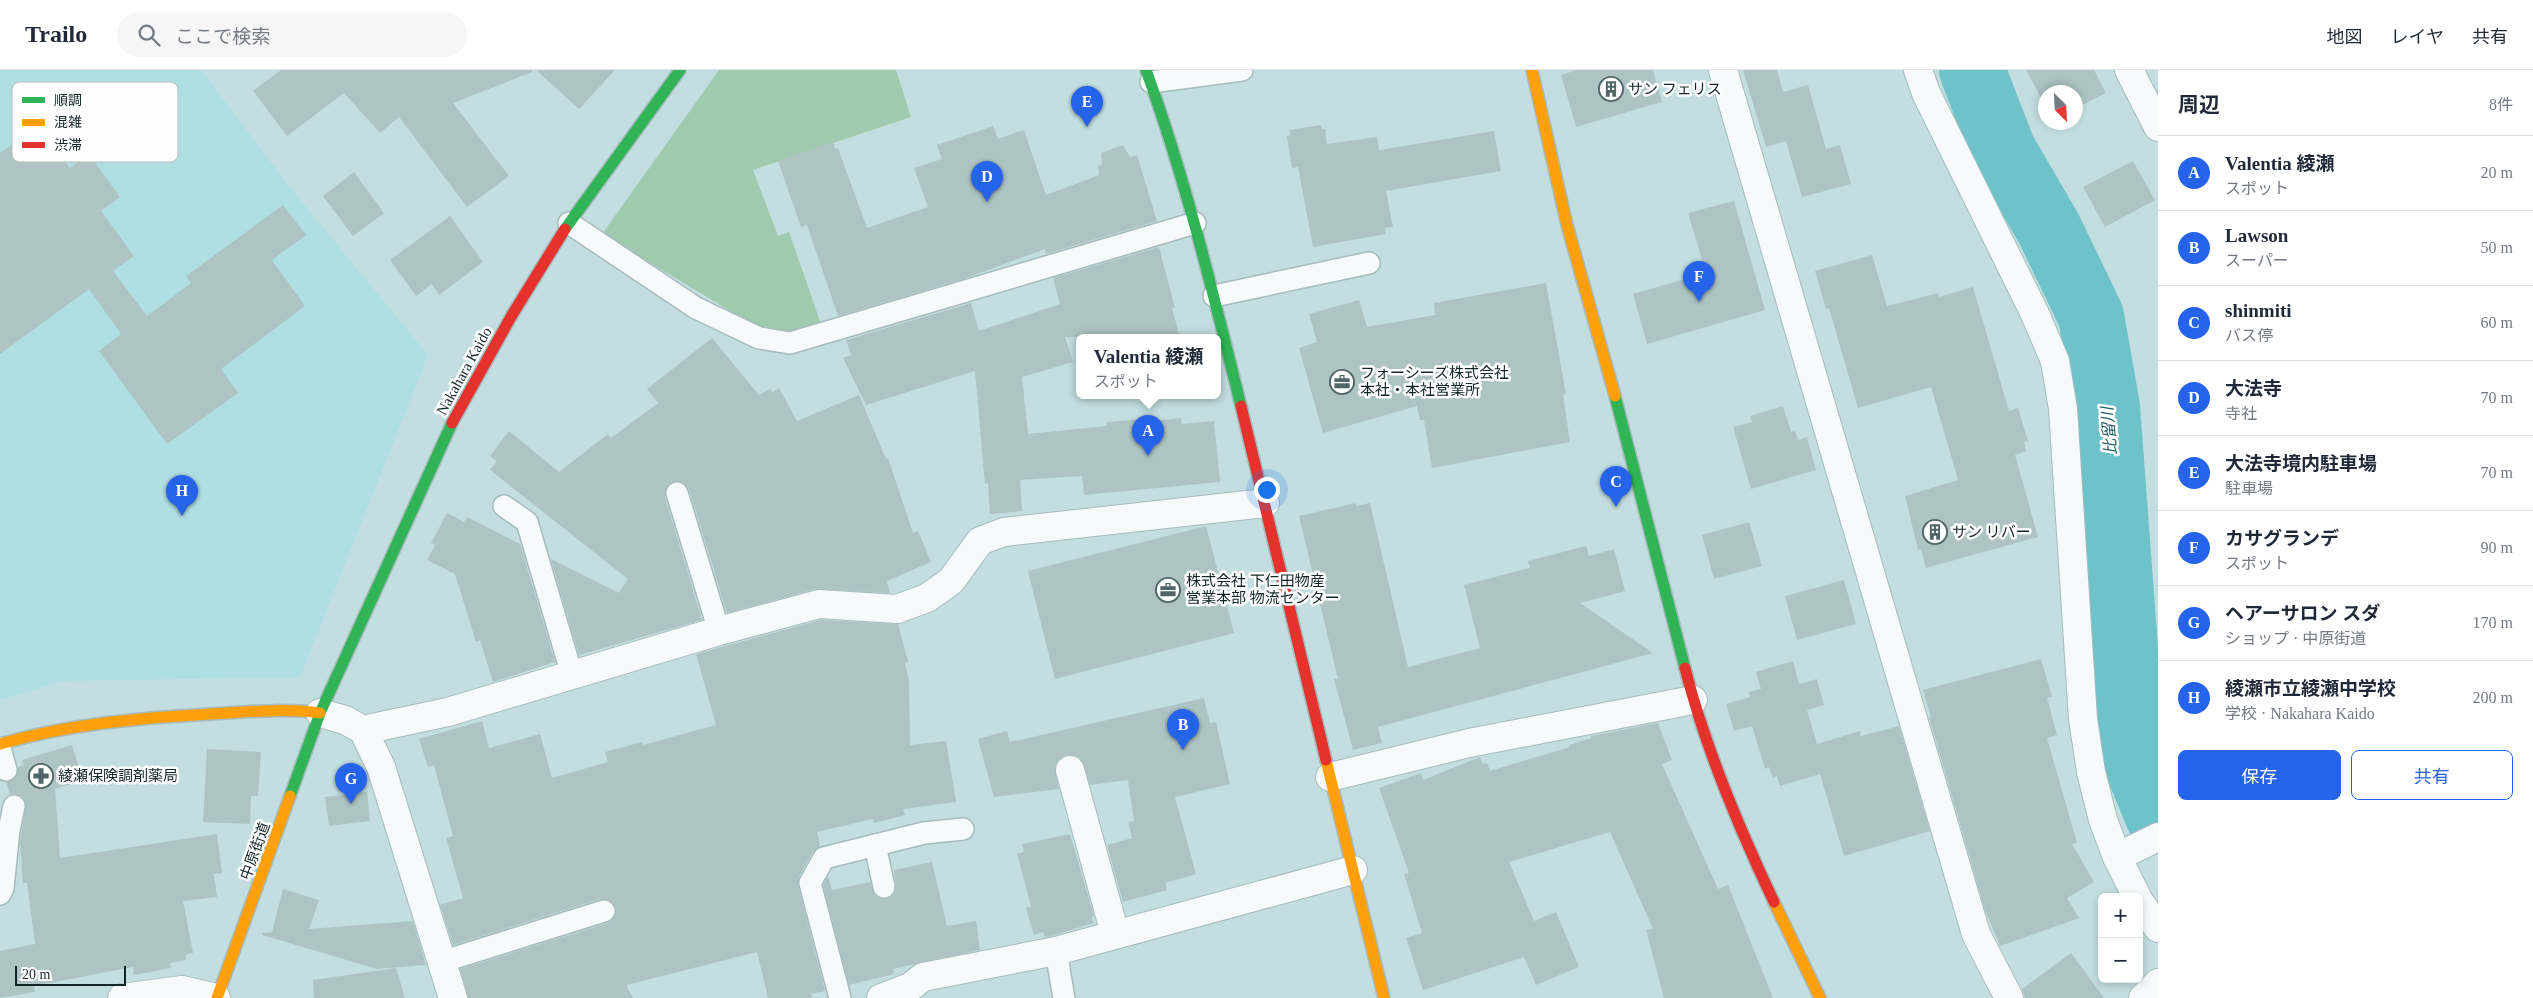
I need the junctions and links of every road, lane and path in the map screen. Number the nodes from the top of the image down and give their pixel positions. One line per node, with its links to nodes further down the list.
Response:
1 (680, 70): 9 (street, Nakahara Kaido)
2 (1231, 70): 7 (lane)
3 (1532, 70): 18 (street)
4 (1723, 70): 51 (street)
5 (1918, 70): 30 (street)
6 (2129, 70): 8 (street)
7 (1149, 76): 10 (street)
8 (2158, 126)
9 (569, 223): 10 (lane); 19 (street, Nakahara Kaido)
10 (1195, 223): 12 (street)
11 (1370, 263): 12 (lane)
12 (1214, 296): 14 (street)
13 (677, 493): 16 (lane)
14 (1265, 503): 16 (street); 25 (street)
15 (504, 506): 17 (lane)
16 (719, 631): 17 (street)
17 (572, 675): 20 (street)
18 (1693, 700): 25 (street); 50 (street)
19 (320, 713): 20 (street); 21 (street); 44 (street, 中原街道)
20 (363, 730): 40 (street)
21 (0, 744)
22 (0, 748): 23 (lane)
23 (6, 770)
24 (1070, 770): 38 (street)
25 (1330, 777): 31 (street)
26 (14, 806): 34 (lane)
27 (964, 829): 29 (lane)
28 (2156, 838): 30 (street)
29 (875, 845): 32 (lane); 46 (lane)
30 (2117, 856): 33 (street)
31 (1353, 870): 38 (street); 49 (street)
32 (884, 887)
33 (2135, 893)
34 (0, 894)
35 (2143, 907): 37 (street)
36 (604, 911): 40 (lane)
37 (2158, 928)
38 (1114, 934): 39 (street)
39 (1056, 950): 42 (street); 48 (lane)
40 (441, 962): 45 (street)
41 (2158, 983): 52 (street)
42 (912, 993): 47 (street)
43 (122, 998): 44 (street)
44 (217, 998)
45 (453, 998)
46 (840, 998)
47 (881, 998)
48 (1064, 998)
49 (1384, 998)
50 (1820, 998)
51 (2009, 998)
52 (2143, 998)

